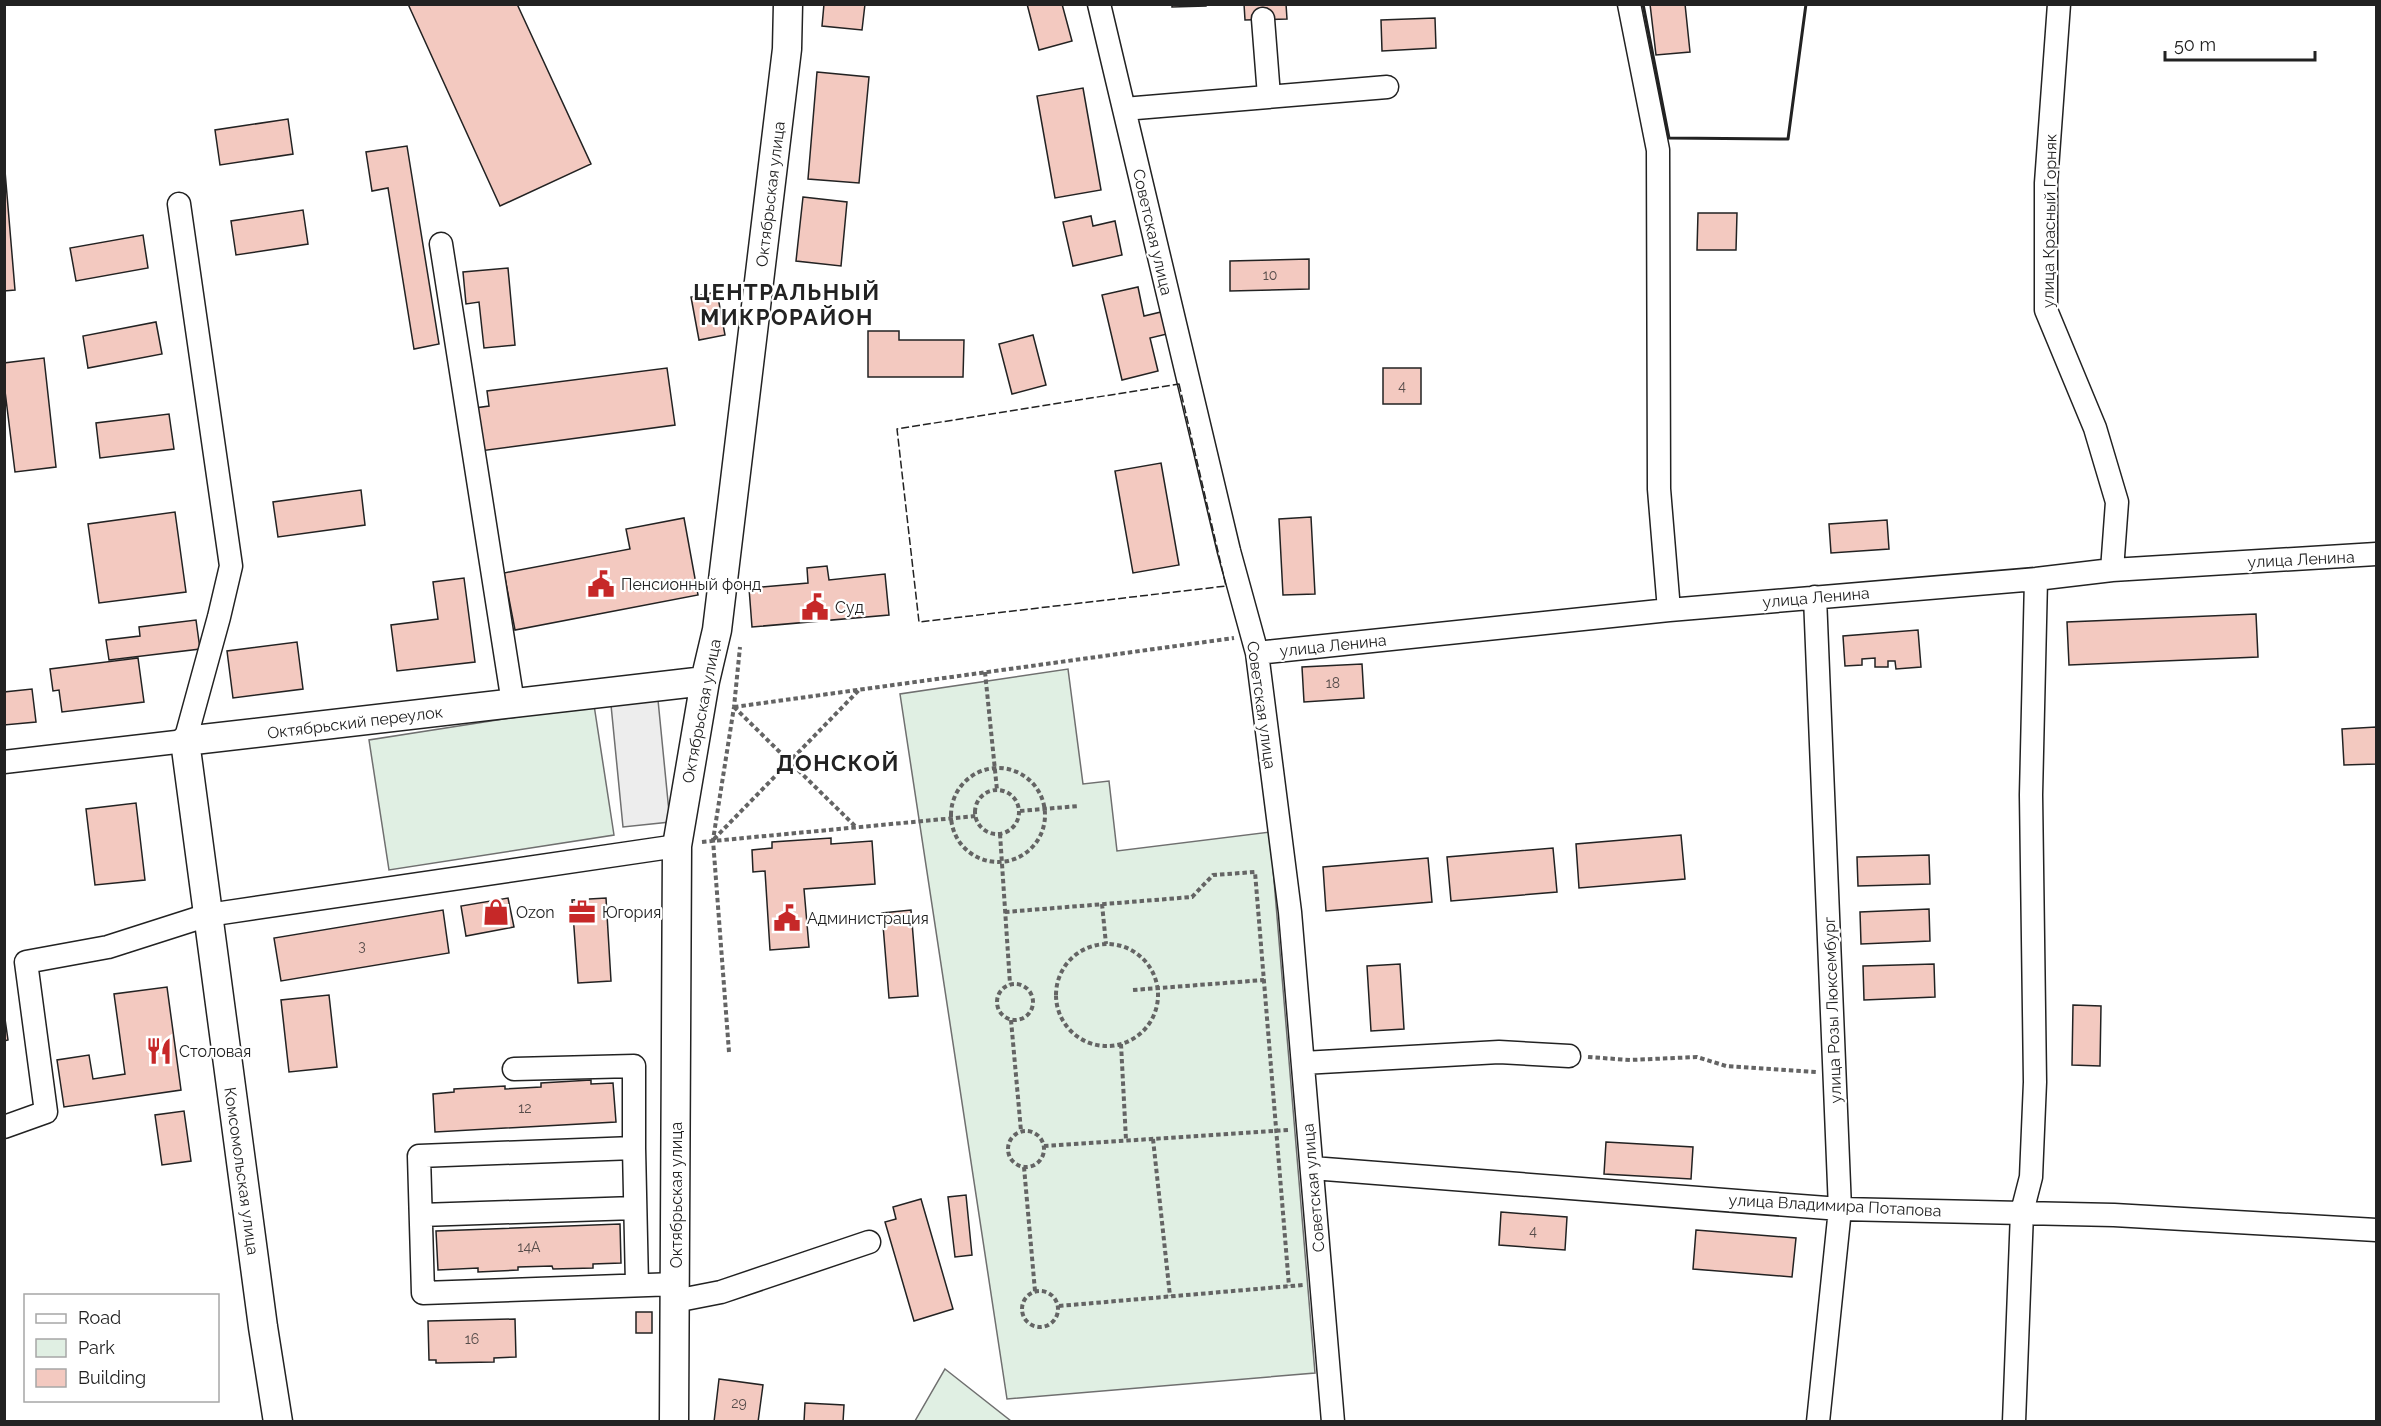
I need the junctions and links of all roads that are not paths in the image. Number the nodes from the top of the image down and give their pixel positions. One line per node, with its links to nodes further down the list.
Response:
1 (788, 4): 17 (main road, Октябрьская улица)
2 (1099, 4): 8 (street, Советская улица)
3 (1629, 4): 15 (street)
4 (2059, 4): 12 (street, улица Красный Горняк)
5 (1263, 20): 7 (street)
6 (1388, 87): 7 (street)
7 (1269, 96): 8 (street)
8 (1124, 108): 16 (street, Советская улица)
9 (179, 204): 19 (street)
10 (441, 244): 18 (street)
11 (2376, 554): 12 (street, улица Ленина)
12 (2112, 570): 13 (street, улица Ленина)
13 (2036, 579): 14 (street, улица Ленина); 31 (street)
14 (1815, 597): 15 (street, улица Ленина); 30 (street, улица Розы Люксембург)
15 (1669, 610): 16 (street, улица Ленина)
16 (1255, 644): 24 (street, Советская улица)
17 (705, 681): 18 (main road, Октябрьский переулок); 21 (main road, Октябрьская улица)
18 (513, 703): 19 (main road, Октябрьский переулок)
19 (185, 741): 20 (street, Октябрьский переулок); 22 (main road, Комсомольская улица)
20 (4, 762)
21 (677, 846): 22 (street); 36 (main road, Октябрьская улица)
22 (208, 915): 26 (street); 37 (main road, Комсомольская улица)
23 (1569, 1056): 24 (street)
24 (1303, 1063): 28 (street, Советская улица)
25 (514, 1070): 27 (street)
26 (4, 1127)
27 (634, 1148): 29 (street); 32 (street)
28 (1312, 1168): 30 (street, улица Владимира Потапова); 39 (street, Советская улица)
29 (635, 1208): 32 (street); 35 (street)
30 (1840, 1209): 31 (street, улица Владимира Потапова); 40 (street, улица Розы Люксембург)
31 (2022, 1212): 33 (street, улица Владимира Потапова); 41 (street)
32 (421, 1215): 35 (street)
33 (2368, 1230)
34 (869, 1242): 36 (street)
35 (637, 1285): 36 (street)
36 (676, 1293): 38 (main road, Октябрьская улица)
37 (278, 1422)
38 (674, 1422)
39 (1333, 1422)
40 (1818, 1422)
41 (2014, 1422)

